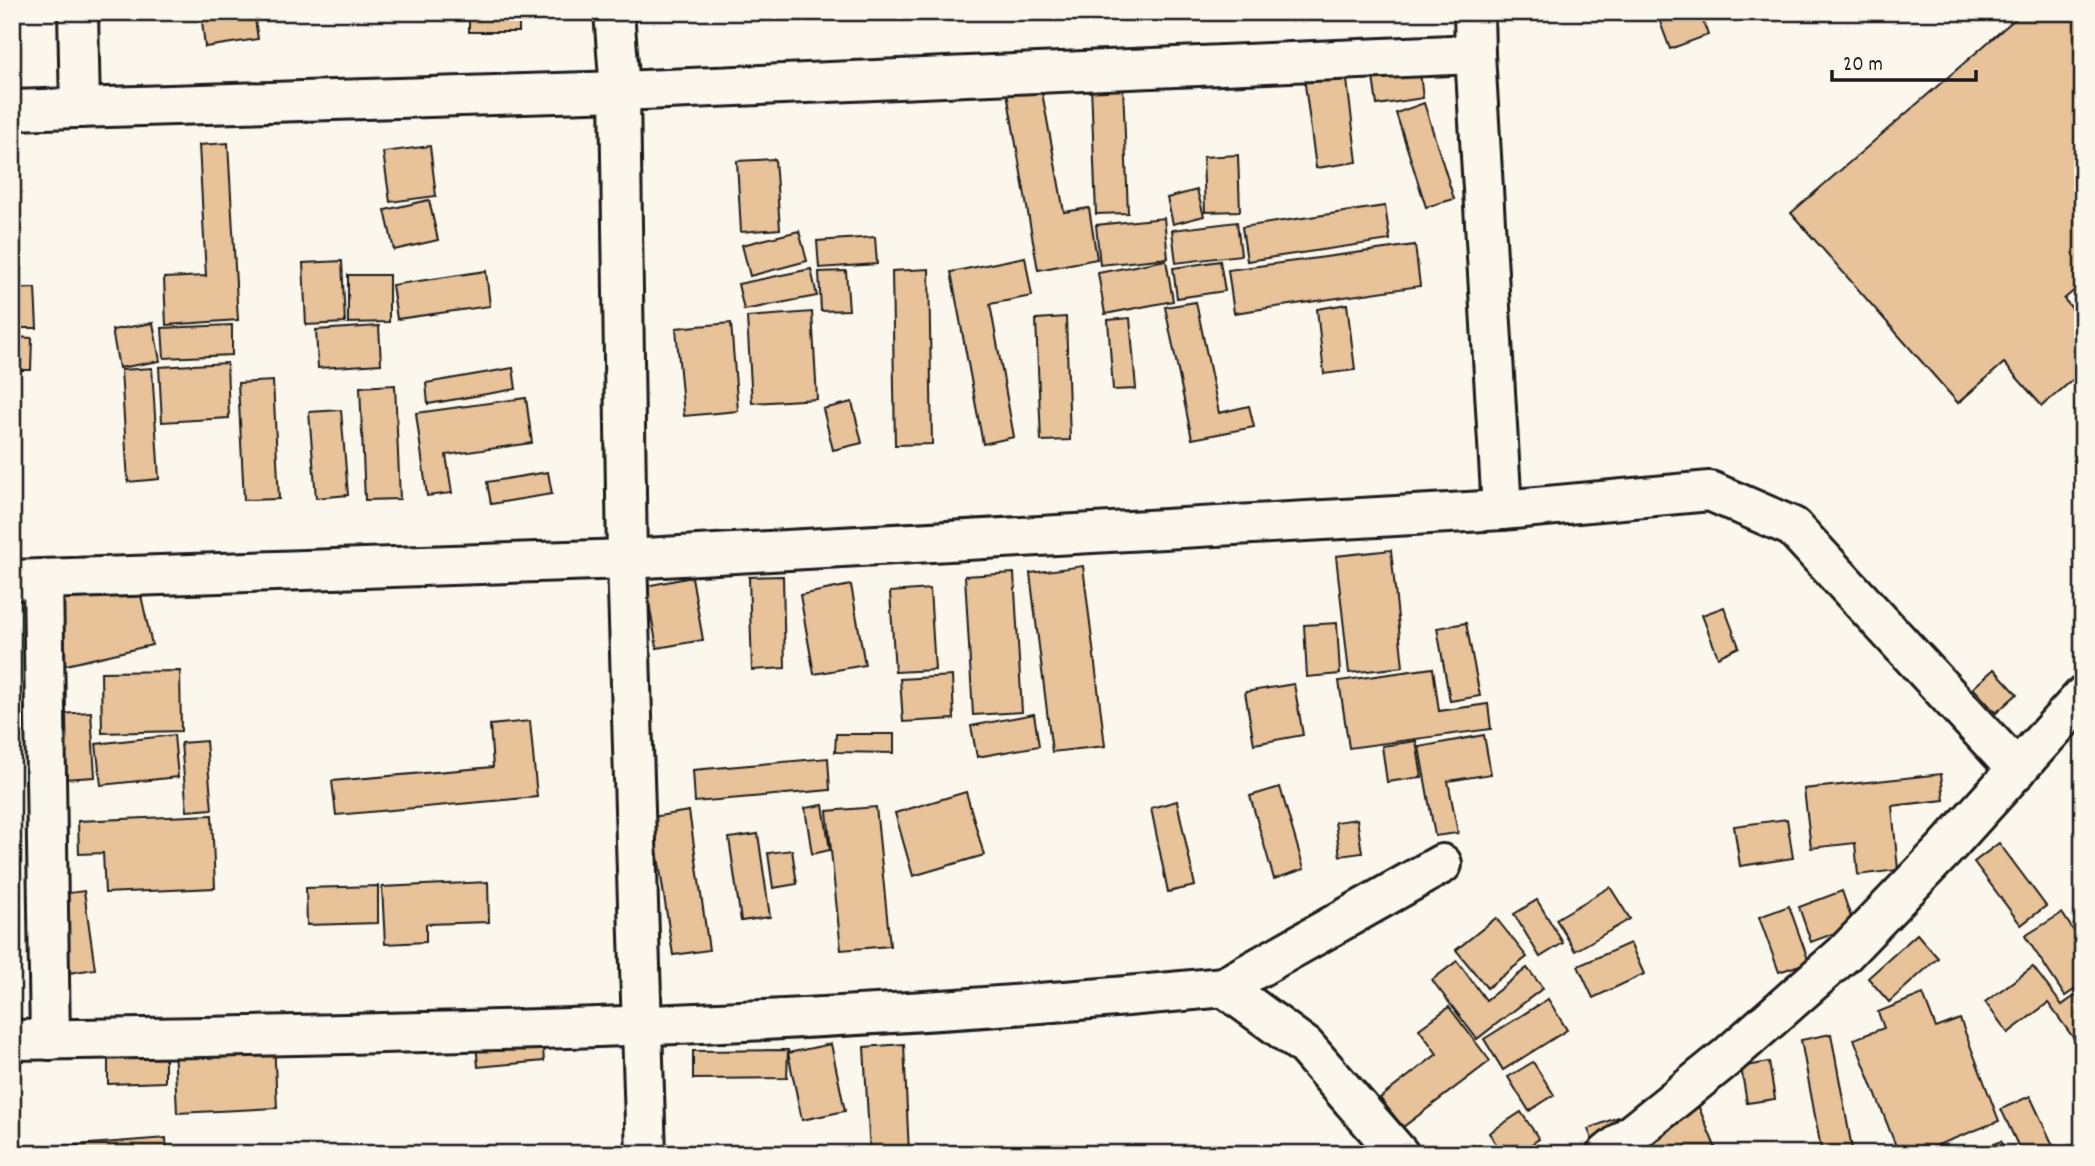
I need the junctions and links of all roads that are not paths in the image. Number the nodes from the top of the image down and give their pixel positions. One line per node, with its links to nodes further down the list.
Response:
1 (78, 12): 6 (street)
2 (614, 12): 5 (street)
3 (1474, 12): 4 (street)
4 (1475, 54): 5 (street); 8 (street)
5 (620, 91): 6 (street); 9 (street)
6 (80, 108): 7 (street)
7 (12, 110)
8 (1502, 510): 9 (street); 12 (street)
9 (627, 559): 10 (street); 15 (street)
10 (28, 580): 17 (street)
11 (2083, 696): 12 (street)
12 (2017, 770): 20 (street)
13 (1442, 864): 14 (street)
14 (1224, 987): 15 (street); 19 (street)
15 (641, 1027): 17 (street); 18 (street)
16 (12, 1040): 17 (street)
17 (50, 1040)
18 (646, 1154)
19 (1399, 1154)
20 (1607, 1154)

